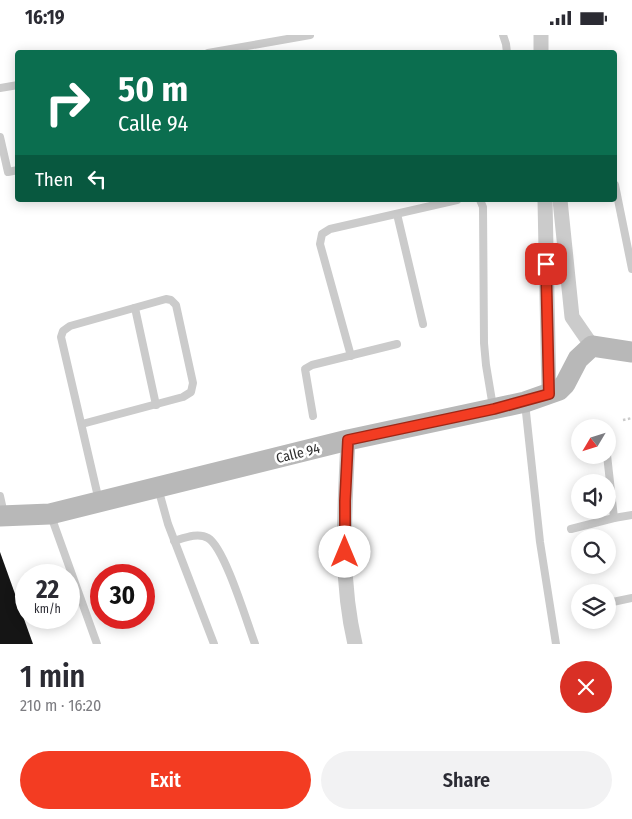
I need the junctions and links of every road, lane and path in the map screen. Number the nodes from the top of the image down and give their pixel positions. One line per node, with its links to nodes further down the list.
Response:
1 (310, 35): 4 (lane)
2 (503, 35): 5 (lane)
3 (541, 35): 6 (street)
4 (225, 50)
5 (507, 50)
6 (541, 50)
7 (15, 86): 8 (lane)
8 (0, 88)
9 (0, 137): 10 (lane)
10 (15, 171)
11 (617, 195): 16 (lane)
12 (448, 202): 15 (lane)
13 (481, 202): 26 (lane)
14 (553, 204): 20 (street); 23 (street)
15 (396, 214): 18 (lane); 22 (lane)
16 (632, 269)
17 (135, 308): 25 (lane); 25 (lane); 30 (lane)
18 (423, 324)
19 (397, 344): 22 (lane)
20 (592, 346): 21 (street); 23 (street, Calle 94)
21 (632, 351)
22 (351, 356): 27 (lane)
23 (549, 394): 24 (street, Calle 94)
24 (525, 401): 26 (street, Calle 94); 47 (lane)
25 (156, 405): 30 (lane)
26 (494, 409): 31 (street, Calle 94)
27 (313, 416)
28 (632, 418): 29 (path)
29 (623, 420)
30 (82, 424): 33 (lane)
31 (348, 440): 32 (street, Calle 94); 46 (street)
32 (157, 487): 33 (street, Calle 94); 40 (lane)
33 (99, 502): 35 (street, Calle 94)
34 (2, 510): 35 (street, Calle 94)
35 (50, 514): 43 (lane)
36 (632, 515): 37 (lane)
37 (616, 518)
38 (610, 519): 39 (lane)
39 (571, 529)
40 (174, 541): 44 (lane); 45 (lane)
41 (632, 598): 42 (lane)
42 (616, 601)
43 (97, 644)
44 (214, 644)
45 (255, 644)
46 (355, 644)
47 (556, 644)

